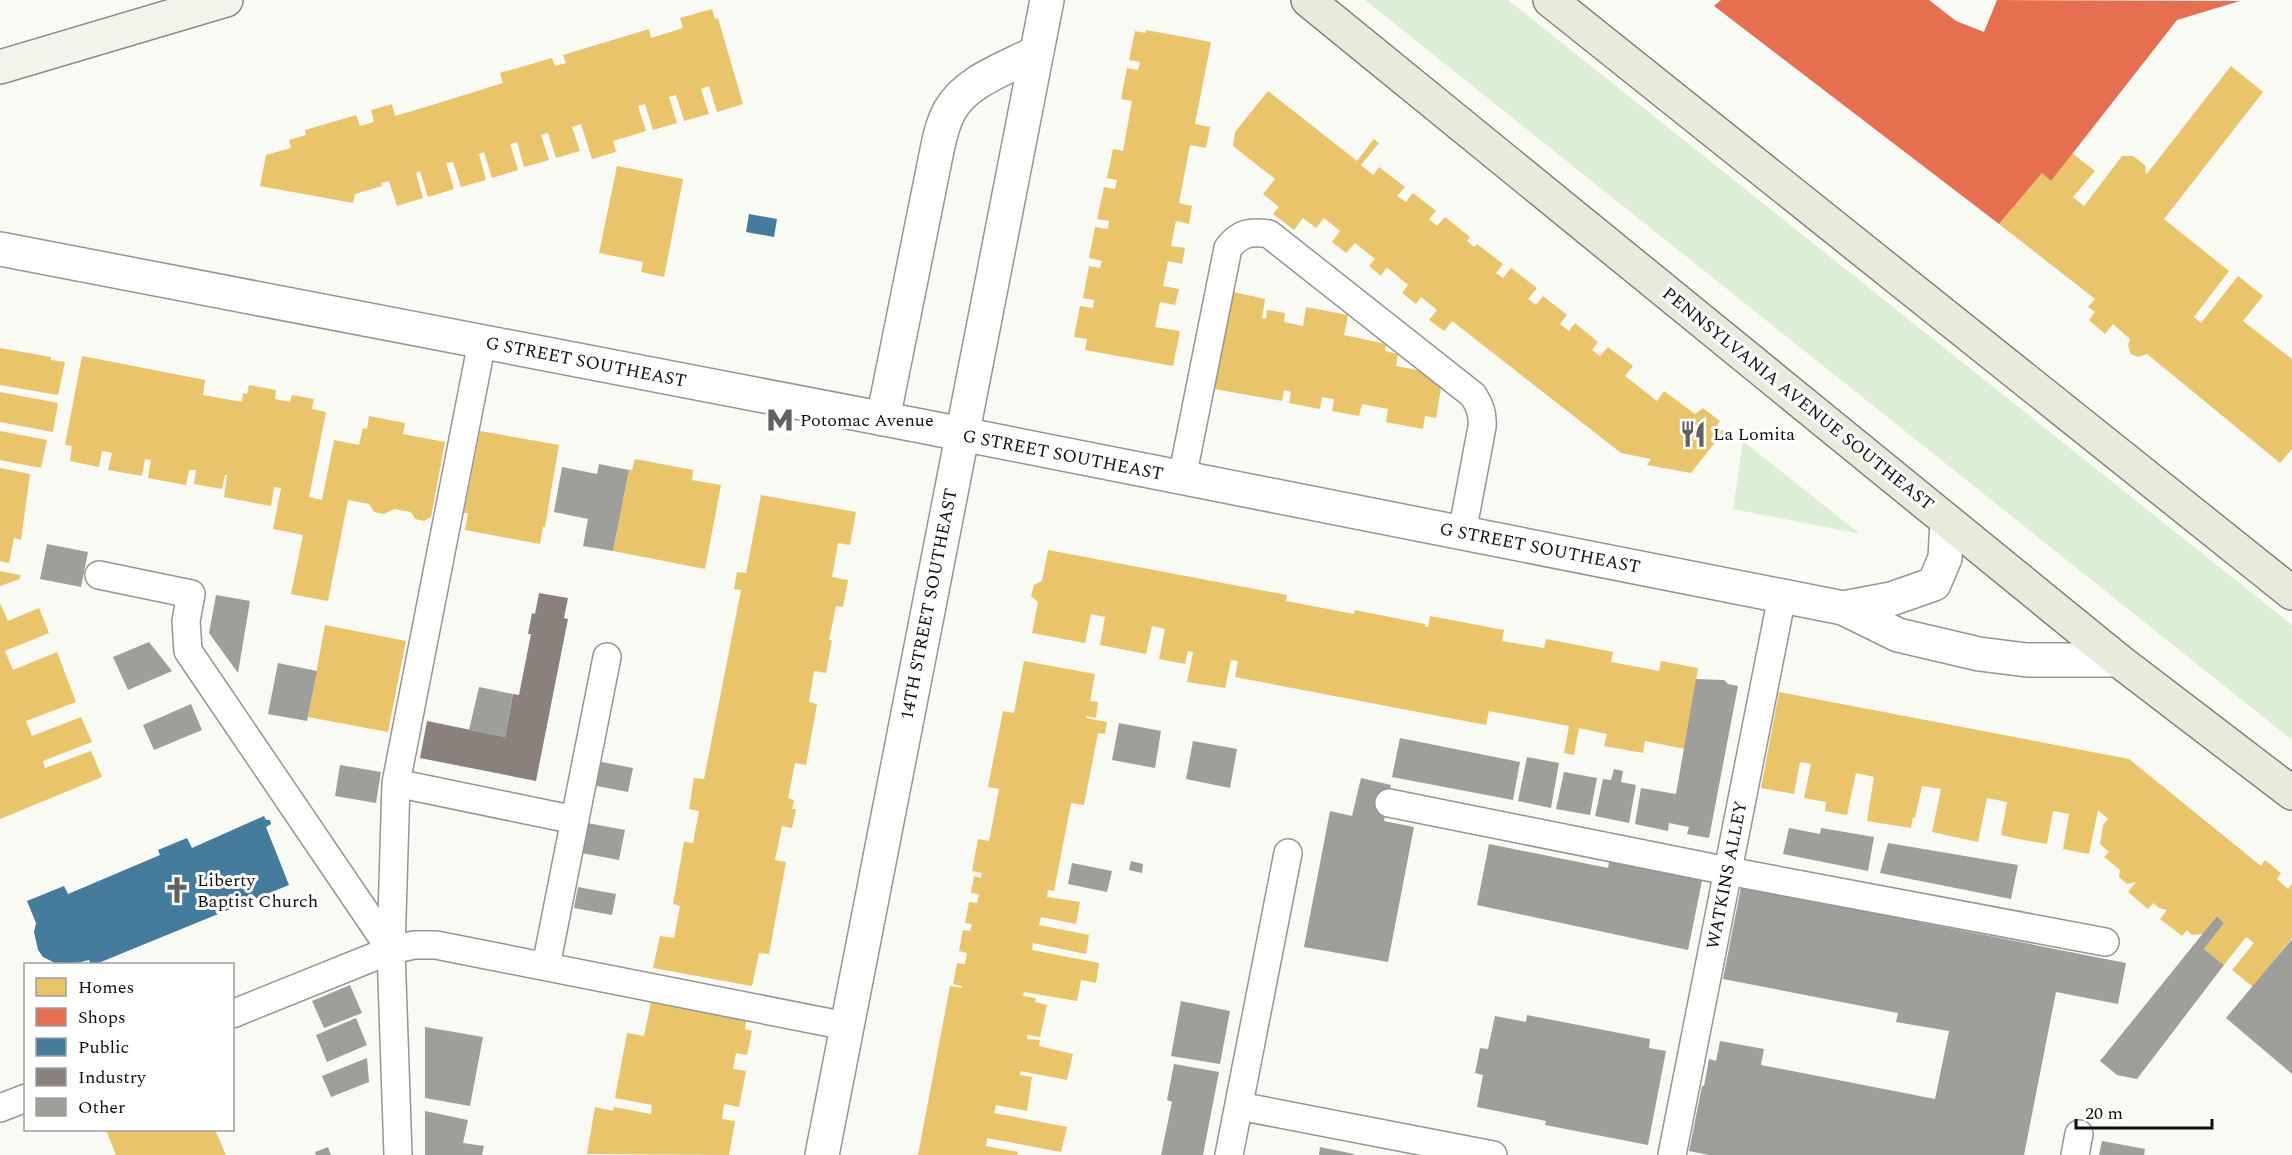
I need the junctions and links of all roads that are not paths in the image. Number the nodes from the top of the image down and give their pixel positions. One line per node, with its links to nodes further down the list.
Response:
1 (226, 0): 6 (main road)
2 (1047, 0): 5 (street, 14TH STREET SOUTHEAST)
3 (1308, 0): 12 (main road, PENNSYLVANIA AVENUE SOUTHEAST)
4 (1550, 0): 15 (main road)
5 (1035, 53): 9 (street); 10 (street, 14TH STREET SOUTHEAST)
6 (0, 67)
7 (0, 249): 8 (street, G STREET SOUTHEAST)
8 (482, 342): 9 (street, G STREET SOUTHEAST); 20 (lane)
9 (883, 420): 10 (street, G STREET SOUTHEAST)
10 (962, 436): 11 (street, G STREET SOUTHEAST); 30 (street, 14TH STREET SOUTHEAST)
11 (1182, 478): 13 (street, G STREET SOUTHEAST); 13 (lane)
12 (1947, 520): 17 (street, G STREET SOUTHEAST); 19 (main road, PENNSYLVANIA AVENUE SOUTHEAST)
13 (1462, 533): 16 (street, G STREET SOUTHEAST)
14 (99, 575): 27 (lane)
15 (2292, 593)
16 (1782, 596): 17 (street, G STREET SOUTHEAST); 25 (lane, WATKINS ALLEY)
17 (1843, 608): 19 (street, G STREET SOUTHEAST)
18 (607, 657): 23 (lane)
19 (2118, 660): 21 (main road, PENNSYLVANIA AVENUE SOUTHEAST)
20 (396, 783): 23 (lane); 27 (lane)
21 (2292, 793)
22 (1389, 803): 25 (lane)
23 (575, 820): 28 (lane)
24 (1288, 853): 32 (lane)
25 (1728, 871): 26 (lane); 38 (lane, WATKINS ALLEY)
26 (2105, 942)
27 (391, 950): 28 (lane); 29 (lane); 34 (lane)
28 (546, 966): 30 (lane)
29 (234, 1013)
30 (846, 1026): 35 (street, 14TH STREET SOUTHEAST)
31 (24, 1099): 33 (lane)
32 (1239, 1106): 36 (lane); 37 (lane)
33 (0, 1108)
34 (398, 1155)
35 (822, 1155)
36 (1230, 1155)
37 (1493, 1155)
38 (1672, 1155)

